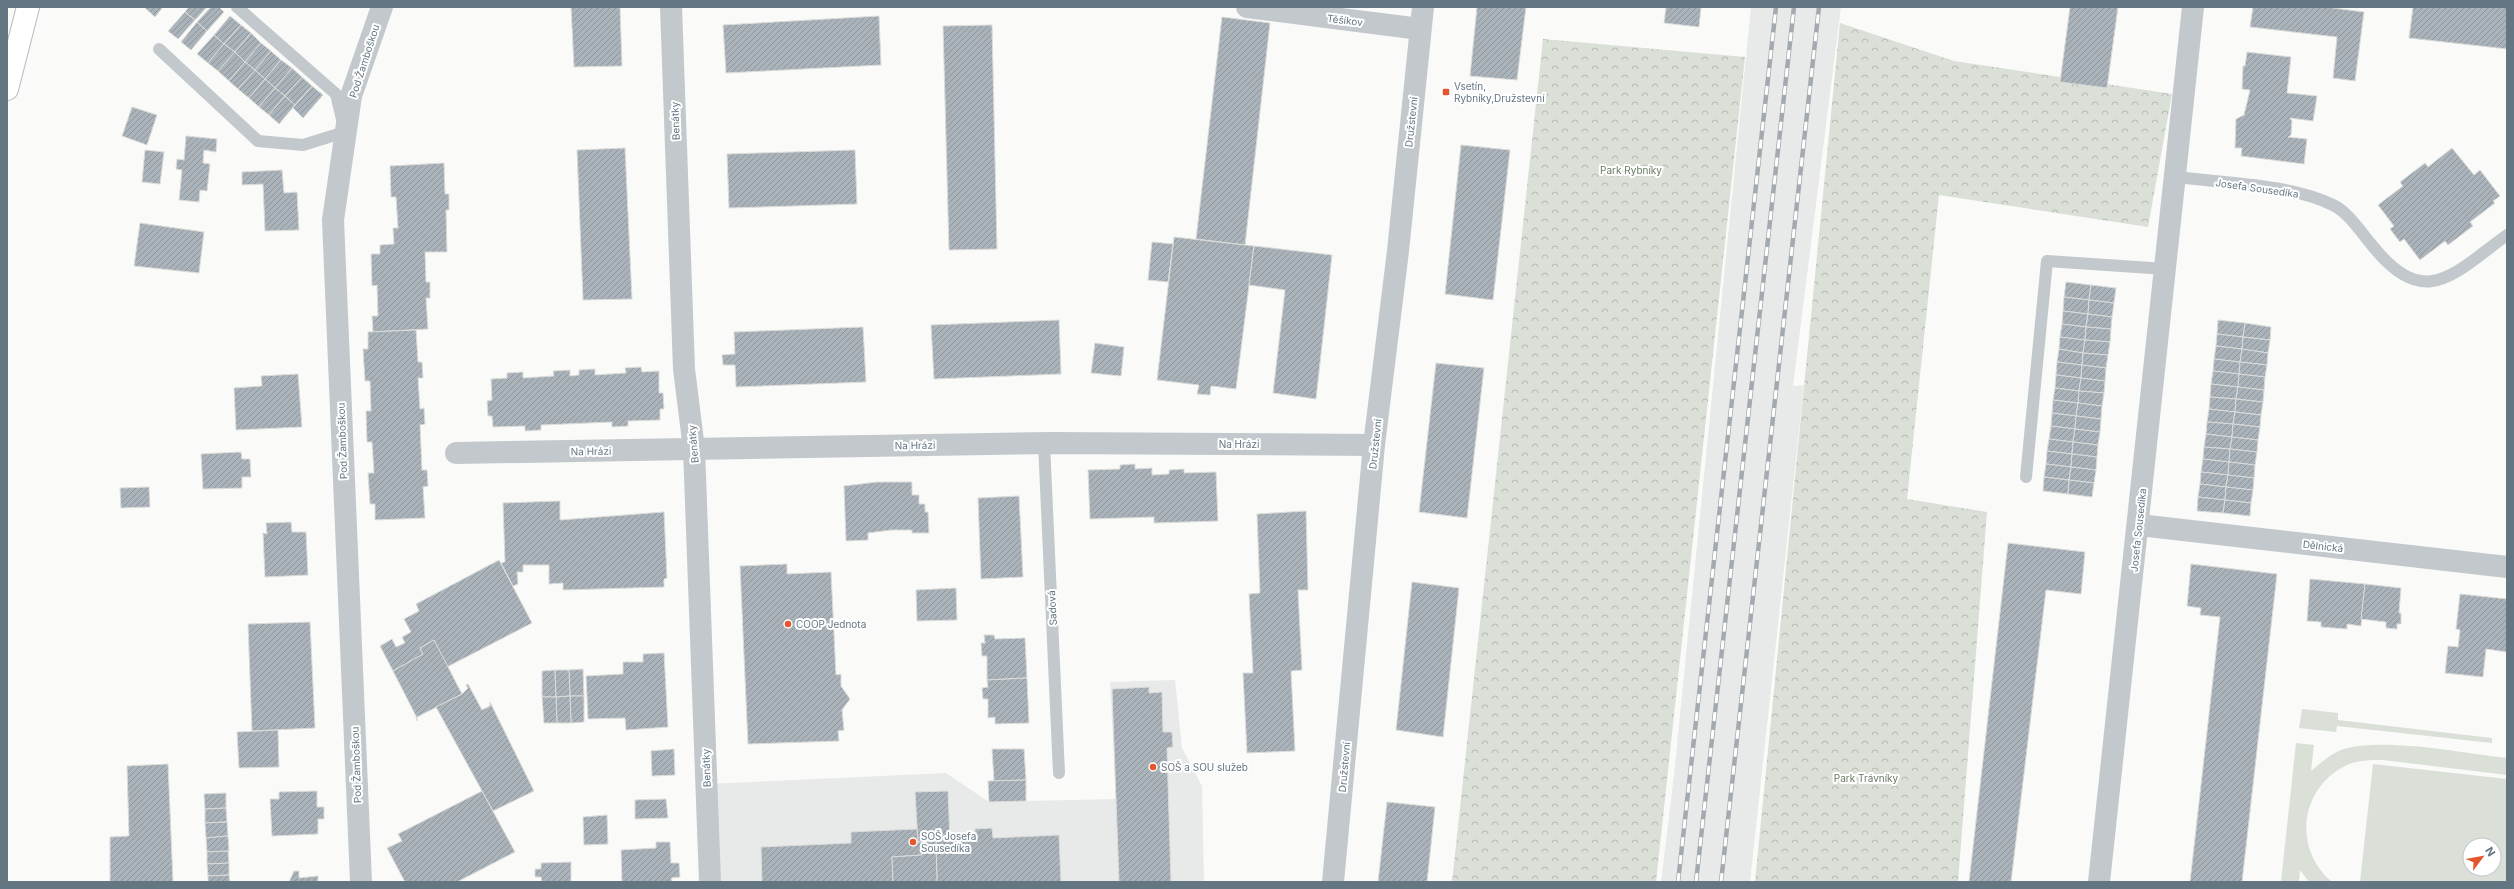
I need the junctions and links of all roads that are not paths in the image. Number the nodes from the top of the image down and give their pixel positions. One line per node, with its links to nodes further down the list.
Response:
1 (28, 7): 10 (main road)
2 (237, 7): 11 (lane)
3 (382, 7): 11 (street, Pod Žamboškou)
4 (671, 7): 17 (street, Benátky)
5 (1247, 7): 8 (street, Těšíkov)
6 (1422, 7): 8 (street, Družstevní)
7 (2193, 7): 12 (street, Josefa Sousedíka)
8 (1420, 29): 16 (street, Družstevní)
9 (159, 49): 11 (lane)
10 (7, 89)
11 (345, 132): 23 (street, Pod Žamboškou)
12 (2176, 177): 13 (lane, Josefa Sousedíka); 14 (street, Josefa Sousedíka)
13 (2507, 235)
14 (2166, 269): 19 (lane); 20 (street, Josefa Sousedíka)
15 (1044, 443): 16 (street, Na Hrázi); 17 (street, Na Hrázi); 22 (lane, Sadová)
16 (1374, 445): 25 (street, Družstevní)
17 (694, 449): 18 (street, Na Hrázi); 24 (street, Benátky)
18 (456, 453)
19 (2026, 477)
20 (2139, 525): 21 (street, Dělnická); 26 (street, Josefa Sousedíka)
21 (2507, 567)
22 (1060, 773)
23 (361, 882)
24 (710, 882)
25 (1333, 882)
26 (2100, 882)

